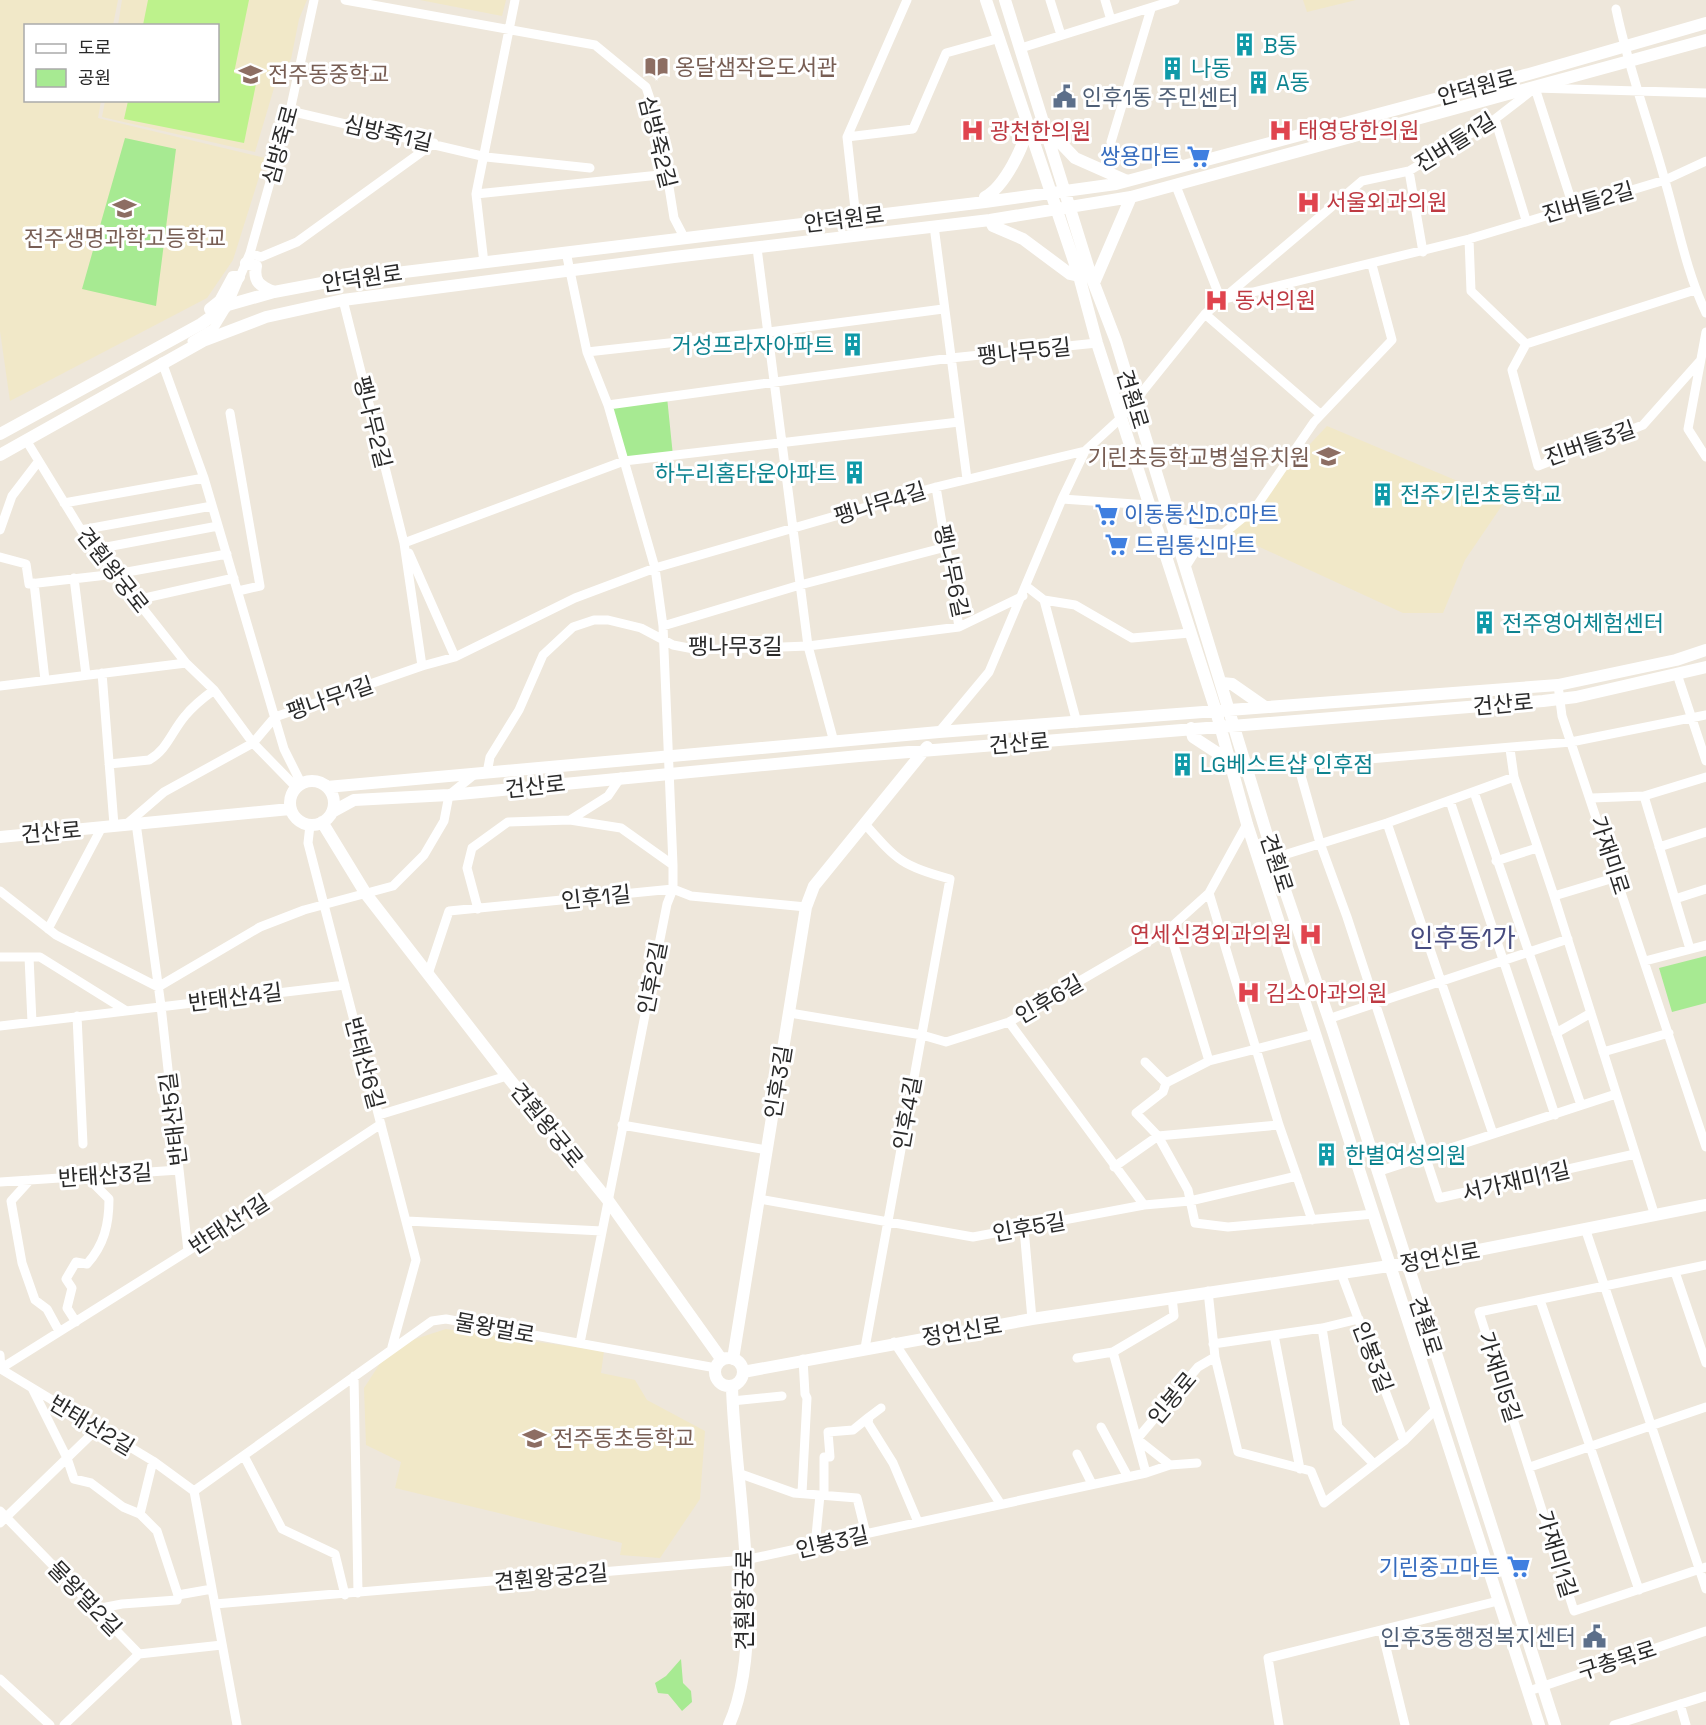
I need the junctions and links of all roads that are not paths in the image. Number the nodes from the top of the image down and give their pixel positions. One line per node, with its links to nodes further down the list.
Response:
1 (314, 0): 24 (street, 심방죽로)
2 (345, 0): 14 (street, 심방죽2길)
3 (515, 0): 14 (street)
4 (907, 0): 27 (street)
5 (986, 0): 16 (street, 견훤로)
6 (1005, 0): 19 (street, 견훤로)
7 (1050, 0): 15 (street)
8 (1105, 0): 12 (street)
9 (1172, 0): 10 (street)
10 (1151, 9): 12 (street); 29 (street)
11 (1616, 9): 18 (street)
12 (1111, 20): 15 (street)
13 (1706, 23): 18 (street, 안덕원로)
14 (510, 32): 31 (street); 35 (street, 심방죽2길)
15 (1061, 35): 19 (street)
16 (1000, 38): 26 (street, 견훤로); 27 (street)
17 (1706, 40): 20 (street, 안덕원로)
18 (1623, 46): 20 (street); 37 (street, 안덕원로)
19 (1021, 48): 28 (street, 견훤로)
20 (1629, 62): 21 (street, 안덕원로); 22 (street)
21 (1535, 88): 22 (street); 25 (street, 진버들1길); 38 (street, 안덕원로); 45 (street)
22 (1639, 92): 23 (street); 36 (street)
23 (1706, 93)
24 (290, 111): 30 (street, 심방죽1길); 55 (street, 심방죽로)
25 (1495, 119): 34 (street, 진버들1길); 48 (street)
26 (1028, 120): 40 (street, 견훤로); 43 (street)
27 (847, 137): 46 (street)
28 (1048, 138): 37 (street); 39 (street, 견훤로)
29 (1111, 142)
30 (434, 143): 31 (street, 심방죽1길); 55 (street)
31 (486, 157): 33 (street, 심방죽1길); 41 (street)
32 (1706, 161): 36 (street, 진버들2길)
33 (590, 168)
34 (1409, 171): 54 (street); 65 (street, 진버들1길)
35 (669, 174): 41 (street); 50 (street, 심방죽2길)
36 (1665, 180): 45 (street, 진버들2길); 62 (street)
37 (1127, 181): 39 (street, 안덕원로)
38 (1176, 186): 42 (street, 안덕원로); 65 (street)
39 (1065, 191): 40 (street, 안덕원로); 44 (street, 견훤로)
40 (1052, 192): 43 (street, 안덕원로); 44 (street, 견훤로)
41 (476, 194): 56 (street)
42 (1131, 197): 44 (street, 안덕원로); 61 (street)
43 (985, 202): 46 (street, 안덕원로)
44 (1064, 209): 47 (street, 안덕원로); 59 (street, 견훤로); 61 (street, 견훤로)
45 (1574, 209): 48 (street, 진버들2길)
46 (856, 218): 50 (street, 안덕원로)
47 (990, 220): 49 (street, 안덕원로); 59 (street)
48 (1526, 220): 51 (street, 진버들2길)
49 (933, 226): 52 (street, 안덕원로); 67 (street, 팽나무5길)
50 (685, 238): 53 (street, 안덕원로)
51 (1468, 239): 54 (street, 진버들2길); 74 (street)
52 (757, 248): 58 (street, 안덕원로); 71 (street)
53 (566, 252): 56 (street, 안덕원로); 58 (street, 팽나무3길)
54 (1423, 252): 57 (street, 진버들2길)
55 (248, 258): 60 (street, 심방죽로); 63 (street)
56 (484, 263): 63 (street, 안덕원로)
57 (1372, 265): 65 (street, 진버들2길); 84 (street)
58 (568, 270): 64 (street, 안덕원로); 76 (street, 팽나무3길)
59 (1079, 276): 73 (street, 견훤로)
60 (240, 277): 66 (street, 심방죽로); 70 (street)
61 (1094, 283): 81 (street, 견훤로)
62 (1695, 290): 68 (street); 74 (street)
63 (274, 292): 66 (street, 안덕원로)
64 (343, 300): 75 (street, 안덕원로); 108 (street, 팽나무2길)
65 (1221, 300): 69 (street, 진버들1길)
66 (228, 305): 70 (street, 안덕원로); 75 (street, 심방죽로)
67 (943, 309): 71 (street); 77 (street, 팽나무5길)
68 (1706, 313)
69 (1205, 314): 81 (street, 진버들1길); 84 (street)
70 (201, 324): 87 (street, 안덕원로)
71 (769, 332): 76 (street); 80 (street)
72 (1706, 332): 78 (street, 진버들3길)
73 (1097, 343): 77 (street, 팽나무5길); 85 (street, 견훤로)
74 (1526, 344): 78 (street, 진버들3길)
75 (183, 351): 79 (street, 안덕원로)
76 (587, 352): 82 (street, 팽나무3길)
77 (951, 358): 80 (street, 팽나무5길); 86 (street, 팽나무5길)
78 (1700, 361): 92 (street, 진버들3길)
79 (162, 363): 88 (street, 안덕원로); 95 (street, 팽나무1길)
80 (775, 382): 82 (street); 89 (street)
81 (1134, 402): 85 (street, 진버들1길); 103 (street, 견훤로)
82 (608, 405): 93 (street, 팽나무3길)
83 (230, 413): 120 (street)
84 (1320, 414): 107 (street)
85 (1122, 417): 90 (street); 100 (street, 견훤로)
86 (959, 422): 89 (street); 96 (street, 팽나무5길)
87 (0, 434)
88 (26, 440): 91 (street, 안덕원로); 94 (street, 견훤왕궁로)
89 (782, 443): 93 (street); 104 (street)
90 (1085, 451): 96 (street); 98 (street)
91 (0, 455)
92 (1706, 457)
93 (624, 461): 108 (street); 114 (street, 팽나무3길)
94 (38, 462): 99 (street, 견훤왕궁로); 105 (street)
95 (204, 478): 99 (street); 101 (street, 팽나무1길)
96 (967, 479): 97 (street, 팽나무4길)
97 (936, 487): 104 (street, 팽나무4길); 109 (street, 팽나무6길)
98 (1062, 499): 100 (street); 121 (street)
99 (64, 503): 106 (street, 견훤왕궁로)
100 (1149, 505): 126 (street, 견훤로)
101 (212, 506): 102 (street, 팽나무1길); 106 (street)
102 (218, 526): 110 (street); 111 (street, 팽나무1길)
103 (1173, 526): 107 (street); 113 (street, 견훤로)
104 (793, 529): 114 (street, 팽나무4길); 119 (street)
105 (0, 530)
106 (81, 530): 110 (street, 견훤왕궁로)
107 (1201, 538): 113 (street)
108 (404, 543): 130 (street, 팽나무2길); 132 (street, 팽나무2길)
109 (946, 547): 119 (street); 125 (street, 팽나무6길)
110 (96, 549): 115 (street, 견훤왕궁로)
111 (226, 554): 115 (street); 117 (street, 팽나무1길)
112 (0, 557): 118 (street)
113 (1186, 566): 138 (street, 견훤로)
114 (655, 568): 124 (street, 팽나무3길); 130 (street)
115 (116, 574): 116 (street); 122 (street, 견훤왕궁로)
116 (74, 578): 118 (street); 136 (street)
117 (234, 578): 120 (street, 팽나무1길); 122 (street)
118 (34, 583): 137 (street)
119 (800, 585): 124 (street); 128 (street)
120 (238, 591): 147 (street, 팽나무1길)
121 (1025, 591): 123 (street); 125 (street, 팽나무6길); 153 (street)
122 (136, 600): 131 (street, 견훤왕궁로)
123 (1044, 600): 126 (street); 149 (street, 건산로)
124 (663, 626): 127 (street, 팽나무3길)
125 (959, 627): 128 (street)
126 (1190, 633): 145 (street, 견훤로)
127 (663, 640): 128 (street, 팽나무3길); 160 (street, 팽나무3길); 164 (street, 건산로)
128 (808, 646): 154 (street)
129 (1706, 650): 139 (street, 건산로)
130 (455, 657): 132 (street, 팽나무1길)
131 (186, 663): 134 (street); 141 (street, 견훤왕궁로)
132 (422, 666): 147 (street, 팽나무1길)
133 (1706, 667): 135 (street, 건산로)
134 (102, 673): 136 (street); 162 (street)
135 (1677, 674): 142 (street, 건산로); 148 (street)
136 (86, 675): 137 (street)
137 (45, 680): 140 (street)
138 (1222, 683): 143 (street); 144 (street, 견훤로)
139 (1558, 685): 142 (street, 가재미로); 143 (street, 건산로)
140 (0, 686)
141 (214, 690): 156 (street, 견훤왕궁로); 162 (street)
142 (1560, 699): 150 (street, 건산로); 155 (street, 가재미로)
143 (1265, 707): 144 (street, 건산로)
144 (1230, 710): 145 (street, 건산로); 150 (street, 견훤로)
145 (1216, 711): 149 (street, 건산로); 151 (street, 견훤로)
146 (1706, 715): 148 (street)
147 (275, 717): 156 (street); 168 (street)
148 (1691, 720): 155 (street); 161 (street)
149 (1077, 723): 153 (street, 건산로)
150 (1235, 725): 151 (street, 건산로); 189 (street, 견훤로)
151 (1220, 726): 152 (street, 건산로); 159 (street, 견훤로)
152 (1191, 729): 158 (street, 건산로); 159 (street)
153 (939, 732): 154 (street, 건산로); 158 (street, 인후3길)
154 (834, 742): 160 (street, 건산로)
155 (1571, 742): 157 (street); 173 (street, 가재미로)
156 (253, 743): 168 (street, 견훤왕궁로); 178 (street)
157 (1510, 749): 166 (street); 186 (street, 서가재미1길)
158 (924, 751): 163 (street, 건산로); 179 (street, 인후3길)
159 (1228, 754): 182 (street, 견훤로)
160 (667, 756): 163 (street, 인후2길); 164 (street, 건산로)
161 (1706, 761)
162 (109, 764): 183 (street)
163 (668, 772): 165 (street, 건산로); 191 (street, 인후2길)
164 (481, 773): 169 (street, 건산로); 171 (street)
165 (621, 777): 171 (street, 건산로); 177 (street)
166 (1514, 777): 170 (street); 188 (street)
167 (1706, 777): 172 (street)
168 (298, 785): 169 (street, 건산로); 175 (street)
169 (327, 787): 176 (street)
170 (1474, 792): 174 (street); 190 (street)
171 (449, 795): 176 (street, 건산로); 197 (street)
172 (1644, 796): 173 (street); 187 (street)
173 (1592, 798): 192 (street, 가재미로)
174 (1450, 801): 180 (street); 211 (street)
175 (290, 809): 178 (street, 건산로); 181 (street)
176 (332, 812): 181 (street, 건산로)
177 (570, 820): 191 (street); 202 (street)
178 (132, 823): 183 (street, 건산로); 216 (street, 반태산5길)
179 (864, 823): 201 (street, 인후3길); 230 (street, 인후4길)
180 (1387, 823): 186 (street); 214 (street)
181 (316, 824): 197 (street, 견훤왕궁로); 200 (street, 반태산6길)
182 (1247, 824): 196 (street, 인후6길); 229 (street, 견훤로)
183 (108, 826): 185 (street, 건산로); 204 (street, 건산로)
184 (1706, 832): 187 (street)
185 (0, 837)
186 (1320, 843): 189 (street); 217 (street, 서가재미1길)
187 (1659, 847): 199 (street)
188 (1537, 848): 190 (street); 198 (street)
189 (1274, 858): 223 (street, 견훤로)
190 (1496, 861): 208 (street)
191 (673, 865): 193 (street, 인후2길)
192 (1617, 877): 198 (street); 212 (street, 가재미로)
193 (673, 889): 201 (street, 인후1길); 202 (street, 인후1길); 241 (street, 인후2길)
194 (1706, 889): 199 (street)
195 (0, 891): 204 (street)
196 (1209, 893): 203 (street, 인후6길); 231 (street)
197 (366, 894): 200 (street); 213 (street, 견훤왕궁로)
198 (1554, 896): 205 (street)
199 (1675, 899): 207 (street)
200 (324, 906): 215 (street, 반태산6길); 216 (street)
201 (807, 907): 220 (street, 인후3길)
202 (478, 909): 213 (street, 인후1길)
203 (1169, 928): 225 (street, 인후6길); 233 (street)
204 (48, 929): 216 (street)
205 (1568, 939): 208 (street); 221 (street)
206 (1706, 945): 207 (street)
207 (1690, 949): 212 (street)
208 (1527, 952): 211 (street); 227 (street)
209 (0, 957): 210 (street)
210 (29, 957): 219 (street); 224 (street)
211 (1503, 960): 214 (street); 239 (street)
212 (1645, 961): 228 (street, 가재미로)
213 (428, 974): 235 (street, 견훤왕궁로)
214 (1442, 981): 217 (street); 243 (street)
215 (345, 985): 218 (street, 반태산4길); 240 (street, 반태산6길)
216 (158, 987): 218 (street, 반태산5길)
217 (1376, 1004): 223 (street); 249 (street, 서가재미1길)
218 (160, 1006): 219 (street, 반태산4길); 251 (street, 반태산5길)
219 (125, 1010): 222 (street, 반태산4길)
220 (790, 1013): 230 (street, 인후6길); 247 (street, 인후3길)
221 (1591, 1013): 227 (street); 232 (street)
222 (77, 1016): 224 (street, 반태산4길); 245 (street)
223 (1328, 1019): 252 (street, 견훤로)
224 (32, 1022): 226 (street, 반태산4길)
225 (1009, 1022): 230 (street, 인후6길); 250 (street)
226 (0, 1026)
227 (1556, 1033): 238 (street)
228 (1669, 1033): 232 (street); 246 (street, 가재미로)
229 (1314, 1034): 231 (street); 262 (street, 견훤로)
230 (922, 1035): 264 (street, 인후4길)
231 (1257, 1049): 233 (street); 242 (street)
232 (1603, 1052): 237 (street)
233 (1209, 1061): 236 (street)
234 (1145, 1062): 236 (street)
235 (507, 1076): 240 (street, 반태산1길); 257 (street, 견훤왕궁로)
236 (1166, 1083): 244 (street)
237 (1616, 1094): 238 (street, 서가재미1길); 248 (street)
238 (1581, 1105): 239 (street, 서가재미1길)
239 (1555, 1114): 243 (street, 서가재미1길)
240 (380, 1119): 266 (street, 반태산6길); 270 (street, 반태산1길)
241 (622, 1125): 247 (street); 257 (street, 인후2길)
242 (1279, 1125): 244 (street); 254 (street)
243 (1492, 1134): 249 (street, 서가재미1길)
244 (1158, 1136): 250 (street); 259 (street)
245 (83, 1144)
246 (1706, 1147)
247 (767, 1150): 258 (street, 인후3길)
248 (1635, 1154): 249 (street, 서가재미1길); 263 (street)
249 (1426, 1157): 252 (street, 서가재미1길)
250 (1114, 1167): 260 (street)
251 (179, 1170): 253 (street, 반태산3길); 270 (street, 반태산5길)
252 (1377, 1172): 271 (street, 견훤로)
253 (93, 1176): 255 (street, 반태산3길); 282 (street)
254 (1297, 1176): 259 (street, 인후5길); 265 (street)
255 (30, 1180): 256 (street, 반태산3길); 284 (street, 반태산3길)
256 (0, 1182)
257 (607, 1198): 269 (street, 인후2길); 296 (street, 견훤왕궁로)
258 (759, 1199): 264 (street, 인후5길); 296 (street, 인후3길)
259 (1190, 1201): 260 (street, 인후5길); 265 (street)
260 (1144, 1205): 268 (street, 인후5길)
261 (1706, 1205): 263 (street, 정언신로)
262 (1374, 1214): 265 (street); 272 (street, 견훤로)
263 (1655, 1216): 267 (street, 정언신로)
264 (888, 1220): 268 (street, 인후5길); 290 (street, 인후4길)
265 (1312, 1220)
266 (407, 1221): 269 (street); 289 (street, 반태산6길)
267 (1585, 1228): 271 (street, 정언신로); 276 (street)
268 (1024, 1229): 280 (street)
269 (602, 1231): 287 (street, 인후2길)
270 (188, 1251): 282 (street, 반태산1길)
271 (1406, 1263): 272 (street, 정언신로); 353 (street, 견훤로)
272 (1392, 1265): 275 (street, 정언신로); 307 (street, 견훤로)
273 (1706, 1266): 274 (street, 가재미5길)
274 (1675, 1272): 276 (street, 가재미5길); 297 (street)
275 (1341, 1273): 277 (street, 정언신로); 281 (street, 인봉3길)
276 (1605, 1287): 279 (street, 가재미5길); 309 (street)
277 (1208, 1291): 278 (street, 정언신로); 288 (street, 인봉로)
278 (1173, 1297): 280 (street, 정언신로); 291 (street)
279 (1540, 1300): 314 (street); 322 (street, 가재미5길)
280 (1032, 1319): 286 (street, 정언신로)
281 (1359, 1319): 283 (street); 313 (street, 인봉3길)
282 (76, 1322): 284 (street, 반태산1길)
283 (1322, 1328): 285 (street); 320 (street, 인봉3길)
284 (59, 1331): 298 (street, 반태산1길)
285 (1274, 1335): 288 (street); 323 (street)
286 (894, 1342): 290 (street, 정언신로); 331 (street, 정언신로)
287 (580, 1343): 289 (street, 물왕멀로); 296 (street, 물왕멀로)
288 (1213, 1344): 293 (street, 인봉로)
289 (392, 1347): 300 (street, 물왕멀로)
290 (865, 1348): 295 (street, 정언신로)
291 (1113, 1352): 294 (street); 312 (street)
292 (0, 1355): 298 (street)
293 (1215, 1357): 312 (street, 인봉로); 323 (street, 인봉로)
294 (1077, 1358)
295 (803, 1359): 299 (street, 정언신로); 329 (street)
296 (724, 1362): 299 (street); 301 (street)
297 (1706, 1363)
298 (1, 1369): 302 (street, 반태산2길)
299 (743, 1372): 301 (street)
300 (354, 1376): 316 (street, 물왕멀로); 342 (street)
301 (732, 1386): 304 (street, 견훤왕궁로)
302 (32, 1388): 311 (street, 반태산2길); 317 (street, 반태산2길)
303 (782, 1396): 304 (street)
304 (732, 1401): 324 (street, 견훤왕궁로)
305 (1706, 1407): 309 (street)
306 (881, 1408): 308 (street)
307 (1436, 1410): 313 (street); 345 (street, 견훤로)
308 (869, 1417): 330 (street); 334 (street)
309 (1651, 1426): 314 (street); 338 (street)
310 (1101, 1427): 326 (street)
311 (97, 1429): 317 (street); 318 (street, 반태산2길)
312 (1137, 1439): 321 (street, 인봉로); 325 (street)
313 (1404, 1441): 320 (street)
314 (1591, 1446): 322 (street); 341 (street)
315 (1077, 1454): 327 (street)
316 (244, 1456): 328 (street, 물왕멀로); 344 (street)
317 (67, 1458): 332 (street, 반태산2길); 333 (street)
318 (153, 1461): 328 (street, 반태산2길); 332 (street, 반태산2길)
319 (1197, 1463): 321 (street, 인봉3길)
320 (1374, 1464): 323 (street)
321 (1170, 1465): 325 (street, 인봉3길)
322 (1530, 1467): 341 (street, 가재미1길)
323 (1300, 1469)
324 (738, 1473): 329 (street); 337 (street, 견훤왕궁로)
325 (1146, 1473): 326 (street, 인봉3길)
326 (1128, 1477): 327 (street, 인봉3길)
327 (1092, 1484): 331 (street, 인봉3길)
328 (194, 1491): 339 (street)
329 (802, 1493): 330 (street)
330 (822, 1495): 335 (street); 336 (street)
331 (1000, 1503): 334 (street, 인봉3길)
332 (141, 1514): 343 (street)
333 (2, 1517): 347 (street, 물왕멀2길)
334 (918, 1522): 335 (street, 인봉3길)
335 (866, 1534): 336 (street, 인봉3길)
336 (815, 1546): 337 (street, 인봉3길)
337 (745, 1560): 342 (street, 견훤왕궁2길); 360 (street, 견훤왕궁로)
338 (1703, 1568): 340 (street); 341 (street, 가재미1길)
339 (212, 1589): 343 (street); 346 (street)
340 (1706, 1589)
341 (1639, 1590)
342 (358, 1593): 344 (street, 견훤왕궁2길)
343 (178, 1595): 347 (street)
344 (345, 1595): 346 (street, 견훤왕궁2길)
345 (1498, 1601): 349 (street); 354 (street, 견훤로)
346 (215, 1604): 350 (street)
347 (96, 1609): 351 (street, 물왕멀2길)
348 (1706, 1630): 353 (street, 구총목로)
349 (1382, 1631): 361 (street); 362 (street)
350 (222, 1645): 351 (street, 물왕멀2길); 359 (street)
351 (139, 1654): 358 (street, 물왕멀2길)
352 (0, 1679): 357 (street)
353 (1542, 1685): 354 (street, 구총목로); 364 (street, 견훤로)
354 (1528, 1691): 363 (street, 견훤로)
355 (1706, 1695): 356 (street)
356 (1680, 1704): 365 (street); 366 (street)
357 (50, 1725)
358 (64, 1725)
359 (237, 1725)
360 (729, 1725)
361 (1279, 1725)
362 (1405, 1725)
363 (1539, 1725)
364 (1555, 1725)
365 (1614, 1725)
366 (1686, 1725)

